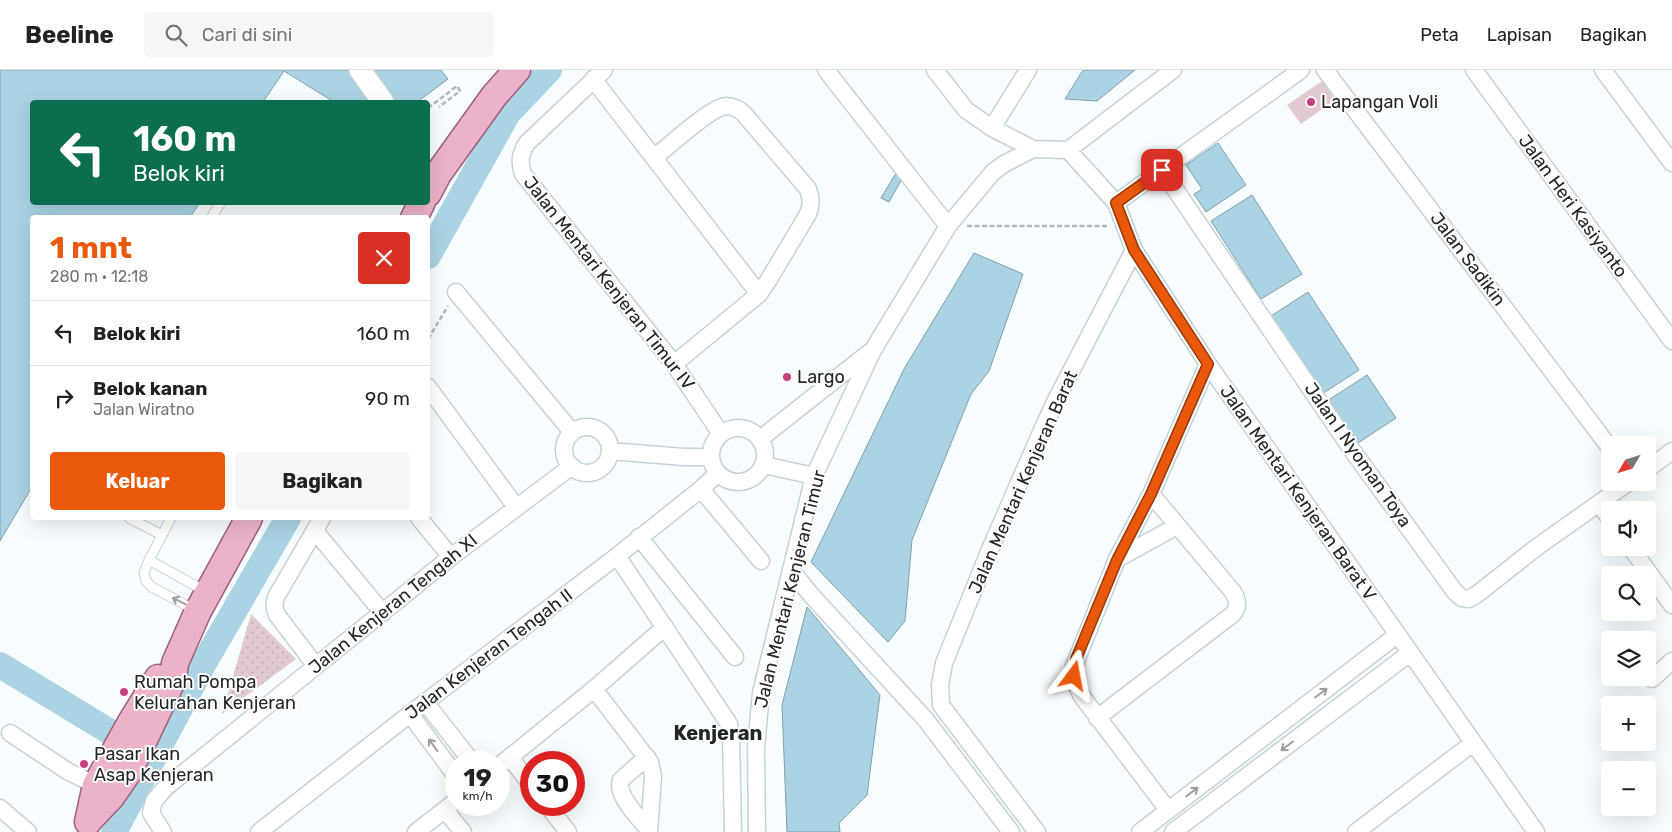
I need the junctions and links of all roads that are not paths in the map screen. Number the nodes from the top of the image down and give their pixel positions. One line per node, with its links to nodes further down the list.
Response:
1 (360, 70): 12 (street)
2 (517, 70): 19 (main road)
3 (826, 70): 21 (street)
4 (935, 70): 13 (street)
5 (1028, 70): 13 (street)
6 (1173, 70): 15 (street)
7 (1300, 70): 18 (street)
8 (1326, 70): 32 (street, Jalan Sadikin)
9 (1474, 70): 25 (street, Jalan Heri Kasiyanto)
10 (1603, 70): 17 (street)
11 (599, 74): 16 (street); 27 (street, Jalan Mentari Kenjeran Timur IV)
12 (381, 100)
13 (992, 128): 14 (street)
14 (1033, 149): 15 (street, Jalan Mentari Kenjeran Timur); 21 (street, Jalan Mentari Kenjeran Timur)
15 (1068, 150): 20 (street, Jalan Mentari Kenjeran Barat V)
16 (655, 157): 24 (street); 24 (street)
17 (1672, 163)
18 (1162, 170): 20 (street); 45 (street, Jalan I Nyoman Toya)
19 (431, 176)
20 (1116, 203): 22 (street, Jalan Mentari Kenjeran Barat V)
21 (948, 226): 26 (street, Jalan Mentari Kenjeran Timur)
22 (1134, 250): 28 (street, Jalan Mentari Kenjeran Barat V); 75 (street, Jalan Mentari Kenjeran Barat)
23 (456, 292): 30 (street)
24 (759, 294): 27 (street)
25 (1672, 341)
26 (873, 350): 33 (street); 41 (street, Jalan Mentari Kenjeran Timur)
27 (674, 364): 31 (street, Jalan Mentari Kenjeran Timur IV)
28 (1208, 364): 44 (street); 67 (street, Jalan Mentari Kenjeran Barat V)
29 (430, 390): 47 (street)
30 (572, 432): 34 (street); 39 (street)
31 (721, 434): 33 (street); 36 (street)
32 (1601, 436)
33 (760, 439): 38 (street)
34 (610, 451): 36 (street); 39 (street)
35 (1672, 451): 37 (street)
36 (711, 457): 40 (street)
37 (1656, 463)
38 (764, 465): 40 (street); 41 (street)
39 (572, 466): 47 (street, Jalan Kenjeran Tengah XI)
40 (718, 473): 42 (street, Jalan Kenjeran Tengah II)
41 (814, 476): 62 (street, Jalan Mentari Kenjeran Timur)
42 (701, 489): 55 (street, Jalan Kenjeran Tengah II); 61 (street)
43 (1616, 491): 45 (street)
44 (1151, 494): 53 (street); 60 (street)
45 (1599, 503): 46 (street)
46 (1601, 506)
47 (516, 507): 58 (street, Jalan Kenjeran Tengah XI)
48 (133, 520): 54 (lane)
49 (170, 520): 54 (lane)
50 (248, 520): 63 (main road)
51 (421, 520): 58 (street)
52 (319, 524): 65 (street); 71 (street)
53 (1177, 526): 60 (street); 77 (street)
54 (162, 535): 59 (lane)
55 (639, 537): 56 (street, Jalan Kenjeran Tengah II); 69 (street)
56 (618, 556): 66 (street); 74 (street, Jalan Kenjeran Tengah II)
57 (1637, 556): 64 (street)
58 (451, 557): 65 (street, Jalan Kenjeran Tengah XI)
59 (149, 560): 63 (lane); 63 (lane, one-way to 59)
60 (1117, 560): 77 (street)
61 (760, 561)
62 (791, 570): 78 (street); 106 (street, Jalan Mentari Kenjeran Timur)
63 (203, 602): 85 (main road)
64 (1672, 605)
65 (383, 614): 71 (street, Jalan Kenjeran Tengah XI)
66 (665, 627): 73 (street); 105 (street)
67 (1397, 635): 68 (street, Jalan Mentari Kenjeran Barat V); 93 (street, one-way to 67)
68 (1410, 653): 80 (street, Jalan Mentari Kenjeran Barat V); 110 (street, one-way to 110)
69 (735, 657)
70 (1672, 661): 72 (street)
71 (316, 666): 100 (street, Jalan Kenjeran Tengah XI)
72 (1656, 676)
73 (594, 689): 82 (street); 83 (street)
74 (425, 702): 76 (street, Jalan Kenjeran Tengah II); 81 (street)
75 (940, 705): 78 (street); 89 (street)
76 (410, 714): 84 (street, one-way to 76); 101 (street, Jalan Kenjeran Tengah II)
77 (1097, 718): 93 (street)
78 (926, 720): 90 (street)
79 (10, 733): 88 (street)
80 (1473, 743): 97 (street, Jalan Mentari Kenjeran Barat V); 111 (street)
81 (463, 751)
82 (510, 757)
83 (647, 757): 98 (street); 98 (street)
84 (445, 761)
85 (120, 764): 88 (main road); 96 (main road)
86 (510, 767): 87 (street)
87 (520, 776)
88 (96, 785): 96 (main road)
89 (1008, 793): 90 (street); 108 (street)
90 (992, 807): 107 (street)
91 (0, 808): 99 (street)
92 (445, 810): 102 (street)
93 (1168, 810): 109 (street)
94 (456, 816): 103 (street)
95 (556, 816): 104 (street)
96 (87, 826)
97 (1528, 829)
98 (649, 831)
99 (28, 832)
100 (163, 832)
101 (259, 832)
102 (416, 832)
103 (463, 832)
104 (568, 832)
105 (734, 832)
106 (757, 832)
107 (1011, 832)
108 (1038, 832)
109 (1140, 832)
110 (1173, 832)
111 (1356, 832)

